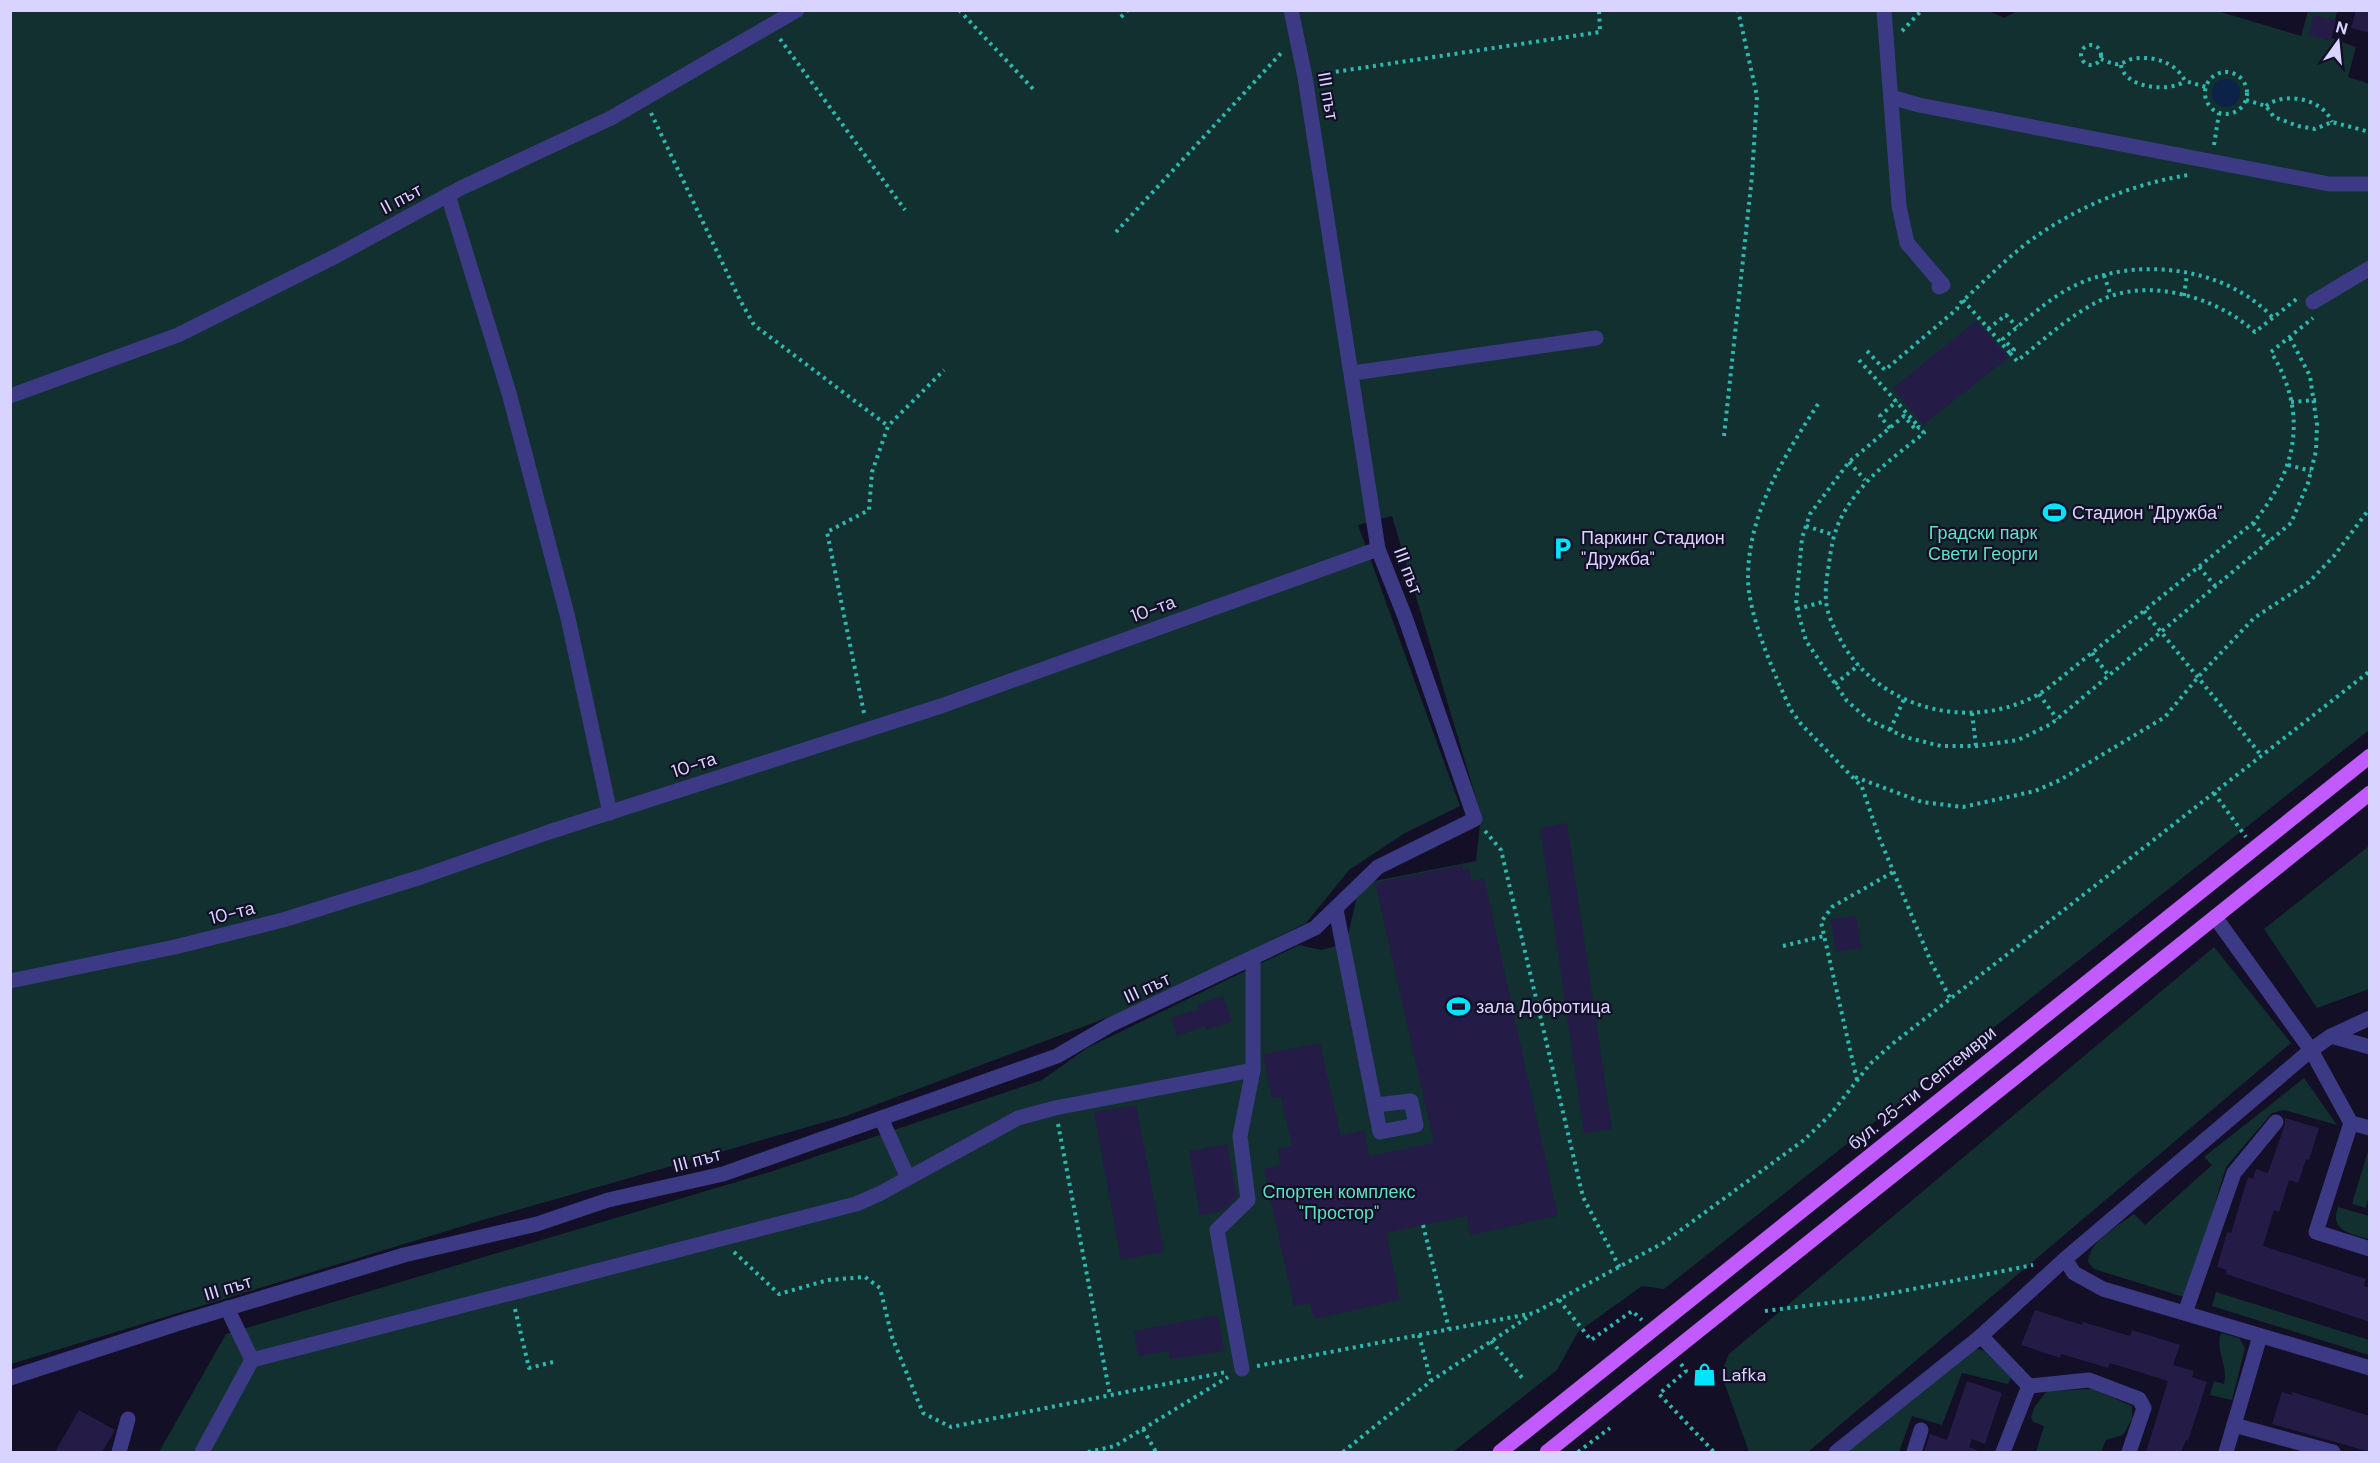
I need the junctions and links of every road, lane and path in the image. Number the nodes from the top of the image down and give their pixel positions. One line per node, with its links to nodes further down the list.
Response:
1 (797, 10): 10 (street, ІІ път)
2 (959, 10): 18 (path)
3 (1128, 10): 9 (path)
4 (1291, 10): 11 (street, ІІІ път)
5 (1599, 10): 15 (path)
6 (1738, 10): 59 (path)
7 (1884, 10): 12 (street)
8 (1922, 10): 12 (path)
9 (1122, 17)
10 (771, 26): 20 (street, ІІ път); 30 (path)
11 (1296, 37): 15 (street, ІІІ път); 31 (path)
12 (1887, 47): 19 (street)
13 (2101, 59): 13 (path); 14 (path)
14 (2121, 65): 16 (path); 16 (path)
15 (1305, 76): 50 (street, ІІІ път)
16 (2185, 81): 17 (path)
17 (2206, 87): 21 (path); 23 (path)
18 (1035, 91)
19 (1891, 97): 26 (street); 35 (street)
20 (644, 98): 29 (street, ІІ път); 56 (path)
21 (2246, 100): 22 (path); 23 (path)
22 (2266, 106): 24 (path); 24 (path)
23 (2219, 113): 26 (path)
24 (2332, 122): 25 (path)
25 (2370, 132)
26 (2211, 160): 28 (street)
27 (2198, 174): 39 (path)
28 (2370, 184)
29 (448, 195): 51 (street, ІІ път); 94 (street)
30 (905, 210)
31 (1116, 232)
32 (2370, 268): 40 (street)
33 (2187, 274): 34 (path); 37 (path); 41 (path)
34 (2104, 275): 36 (path); 42 (path)
35 (1939, 287)
36 (2111, 296): 37 (path); 47 (path)
37 (2184, 296): 41 (path)
38 (2297, 297): 41 (path)
39 (1963, 300): 43 (path); 46 (path)
40 (2314, 310): 45 (path)
41 (2272, 317)
42 (2017, 327): 43 (path); 47 (path)
43 (1988, 329): 47 (path)
44 (1596, 338): 50 (street)
45 (2290, 338): 52 (path); 54 (path)
46 (1867, 351)
47 (2010, 353)
48 (1859, 360): 53 (path)
49 (944, 370): 56 (path)
50 (1353, 373): 69 (street, ІІІ път)
51 (10, 396)
52 (2316, 400): 54 (path); 62 (path)
53 (1897, 401): 57 (path); 58 (path)
54 (2291, 402): 61 (path)
55 (1818, 404): 91 (path)
56 (888, 426): 86 (path)
57 (1919, 427): 58 (path); 63 (path)
58 (1890, 428): 60 (path)
59 (1724, 436)
60 (1849, 462): 63 (path); 66 (path)
61 (2288, 465): 62 (path); 65 (path)
62 (2311, 471): 68 (path)
63 (1865, 480): 67 (path)
64 (2370, 508): 80 (path)
65 (2253, 523): 68 (path); 70 (path)
66 (1806, 526): 67 (path); 73 (path)
67 (1834, 535): 72 (path)
68 (2269, 542): 71 (path)
69 (1378, 549): 86 (street, 10-та); 95 (street, ІІІ път)
70 (2199, 567): 71 (path); 74 (path)
71 (2216, 587): 75 (path)
72 (1826, 601): 73 (path); 77 (path)
73 (1797, 609): 81 (path)
74 (2144, 610): 75 (path); 76 (path)
75 (2163, 633): 79 (path); 80 (path)
76 (2092, 654): 79 (path); 82 (path)
77 (1859, 665): 81 (path); 83 (path)
78 (2370, 671): 89 (path)
79 (2109, 676): 85 (path)
80 (2199, 676): 89 (path); 91 (path)
81 (1835, 684): 87 (path)
82 (2039, 694): 84 (path); 85 (path)
83 (1904, 699): 84 (path); 87 (path)
84 (1972, 713): 88 (path)
85 (2057, 719): 88 (path)
86 (868, 730): 94 (street, 10-та)
87 (1890, 730): 88 (path)
88 (1976, 746)
89 (2261, 755): 92 (path)
90 (2370, 756): 96 (main road, бул. 25-ти Септември)
91 (1854, 777): 97 (path)
92 (2214, 793): 96 (path); 104 (path)
93 (2370, 794): 99 (main road)
94 (610, 813): 103 (street, 10-та)
95 (1475, 819): 98 (street, ІІІ път); 122 (path)
96 (2254, 848): 153 (main road, бул. 25-ти Септември)
97 (1893, 872): 100 (path); 104 (path)
98 (1336, 910): 102 (street, ІІІ път); 111 (street)
99 (2215, 917): 108 (street); 154 (main road)
100 (1824, 936): 101 (path); 110 (path)
101 (1783, 946)
102 (1253, 959): 109 (street); 113 (street, ІІІ път)
103 (10, 981)
104 (1950, 998): 110 (path)
105 (2370, 1018): 106 (street)
106 (2331, 1036): 107 (street); 108 (street)
107 (2370, 1047)
108 (2311, 1050): 115 (street); 121 (street)
109 (1253, 1070): 112 (street); 136 (street)
110 (1857, 1080): 122 (path)
111 (1375, 1106)
112 (1056, 1108): 117 (street); 142 (path)
113 (881, 1118): 117 (street); 124 (street, ІІІ път)
114 (2276, 1122): 127 (street)
115 (2351, 1123): 116 (street); 120 (street)
116 (2370, 1128)
117 (908, 1178): 119 (street)
118 (1423, 1226): 128 (path)
119 (721, 1239): 123 (street); 142 (path)
120 (2370, 1249)
121 (2065, 1259): 125 (path); 127 (street); 130 (street)
122 (1620, 1268): 126 (path)
123 (511, 1293): 133 (street); 134 (path)
124 (227, 1308): 133 (street); 137 (street, ІІІ път)
125 (1765, 1311)
126 (1534, 1313): 128 (path); 132 (path)
127 (2185, 1313): 131 (street)
128 (1449, 1329): 129 (path)
129 (1419, 1335): 136 (path); 139 (path)
130 (1981, 1336): 140 (street); 157 (street)
131 (2260, 1336): 135 (street); 144 (street)
132 (1491, 1341): 138 (path); 139 (path)
133 (252, 1360): 149 (street)
134 (553, 1362)
135 (2370, 1368)
136 (1242, 1369): 142 (path); 146 (path)
137 (10, 1378)
138 (1524, 1380)
139 (1431, 1382): 152 (path)
140 (2029, 1386): 159 (street); 160 (street)
141 (1659, 1394): 156 (path)
142 (1110, 1395)
143 (128, 1419): 148 (street)
144 (2234, 1425): 161 (street); 162 (street)
145 (1610, 1428): 155 (path)
146 (1143, 1429): 150 (path); 151 (path)
147 (1922, 1430): 158 (street)
148 (119, 1452)
149 (202, 1452)
150 (1088, 1452)
151 (1156, 1452)
152 (1343, 1452)
153 (1500, 1452)
154 (1547, 1452)
155 (1578, 1452)
156 (1714, 1452)
157 (1836, 1452)
158 (1914, 1452)
159 (2003, 1452)
160 (2129, 1452)
161 (2226, 1452)
162 (2333, 1452)

